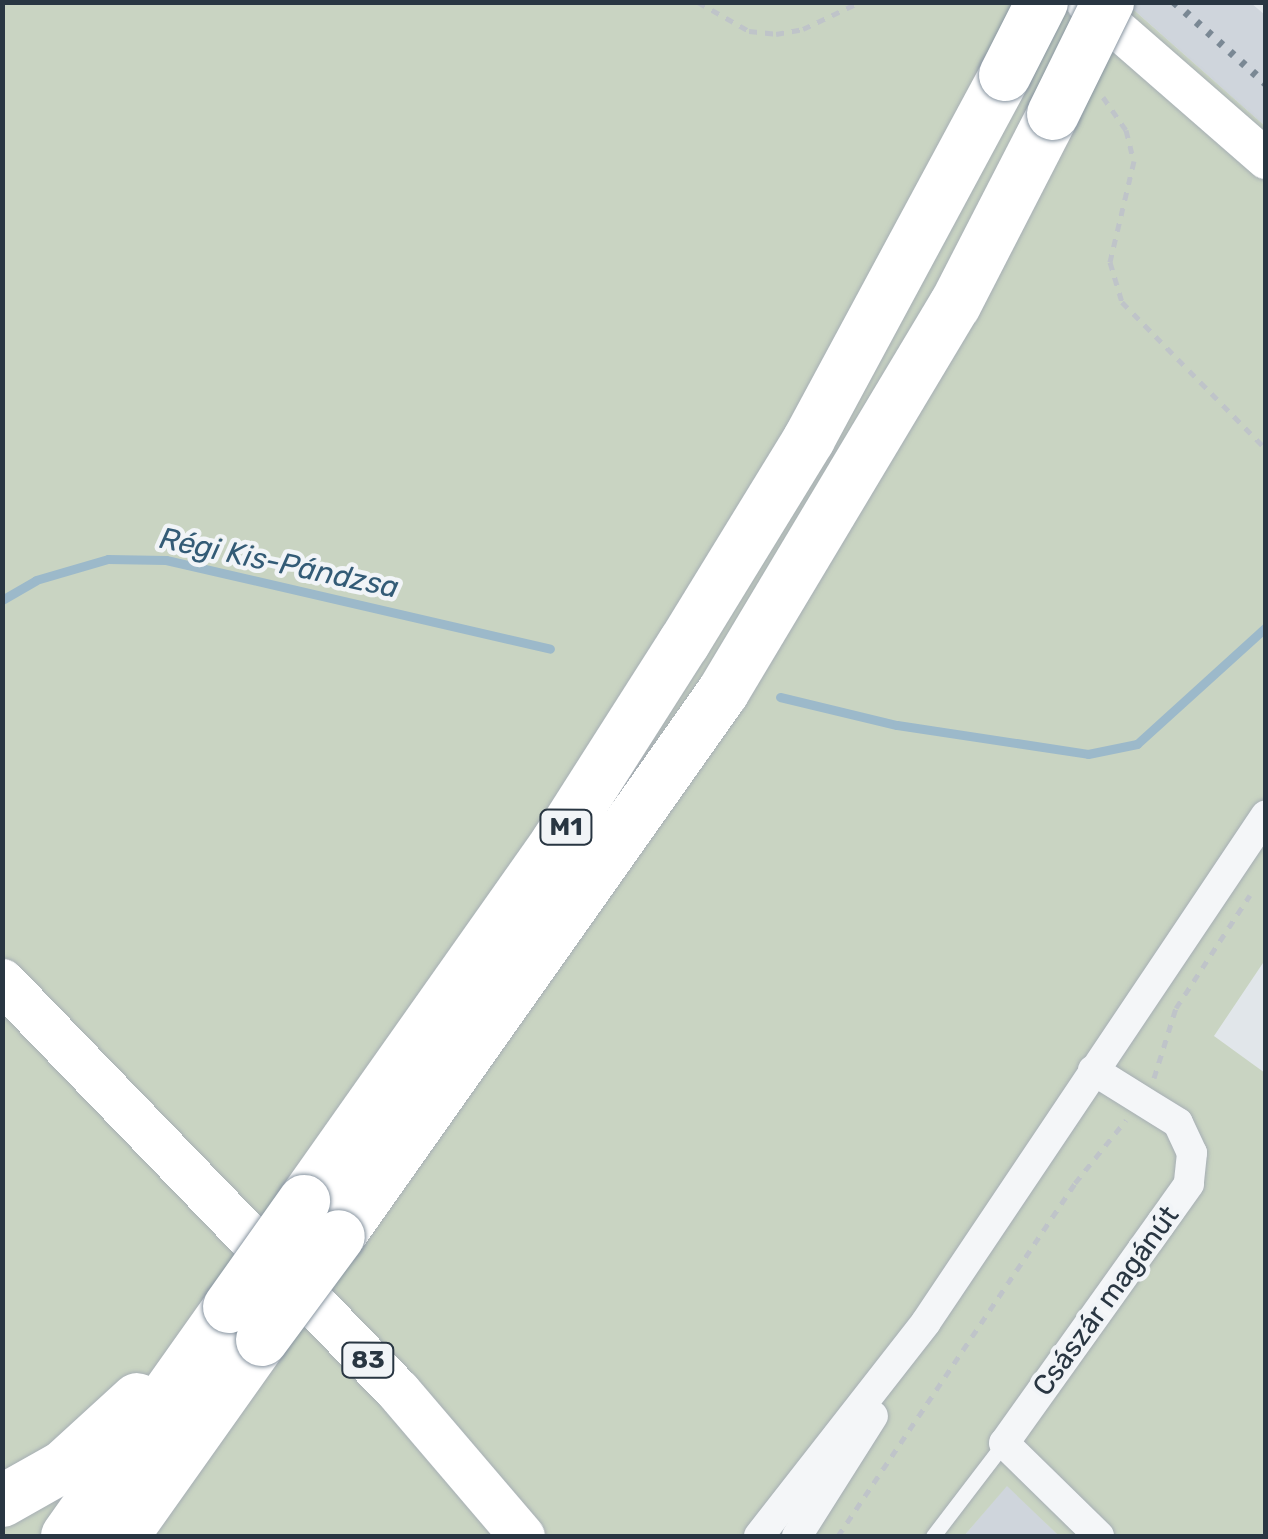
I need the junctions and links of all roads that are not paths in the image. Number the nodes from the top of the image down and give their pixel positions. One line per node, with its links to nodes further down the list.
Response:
1 (1042, 2): 10 (highway, M1, bridge)
2 (1086, 2): 4 (street)
3 (1108, 2): 10 (highway, M1, bridge)
4 (1266, 159)
5 (1266, 815): 8 (street)
6 (2, 982): 9 (main road, 83)
7 (2, 1018): 9 (main road, 83)
8 (1093, 1070): 11 (street); 13 (street, Császár magánút)
9 (96, 1080): 14 (main road, 83)
10 (321, 1219): 12 (highway, M1, bridge)
11 (926, 1322): 21 (street); 22 (street)
12 (231, 1332): 15 (highway); 16 (highway, M1); 17 (highway, M1)
13 (1004, 1443): 23 (lane); 24 (street)
14 (451, 1458): 19 (main road, 83); 20 (main road, 83)
15 (2, 1501)
16 (149, 1513): 18 (highway, M1)
17 (67, 1536)
18 (122, 1536)
19 (487, 1536)
20 (522, 1536)
21 (760, 1536)
22 (797, 1536)
23 (934, 1536)
24 (1099, 1536)

